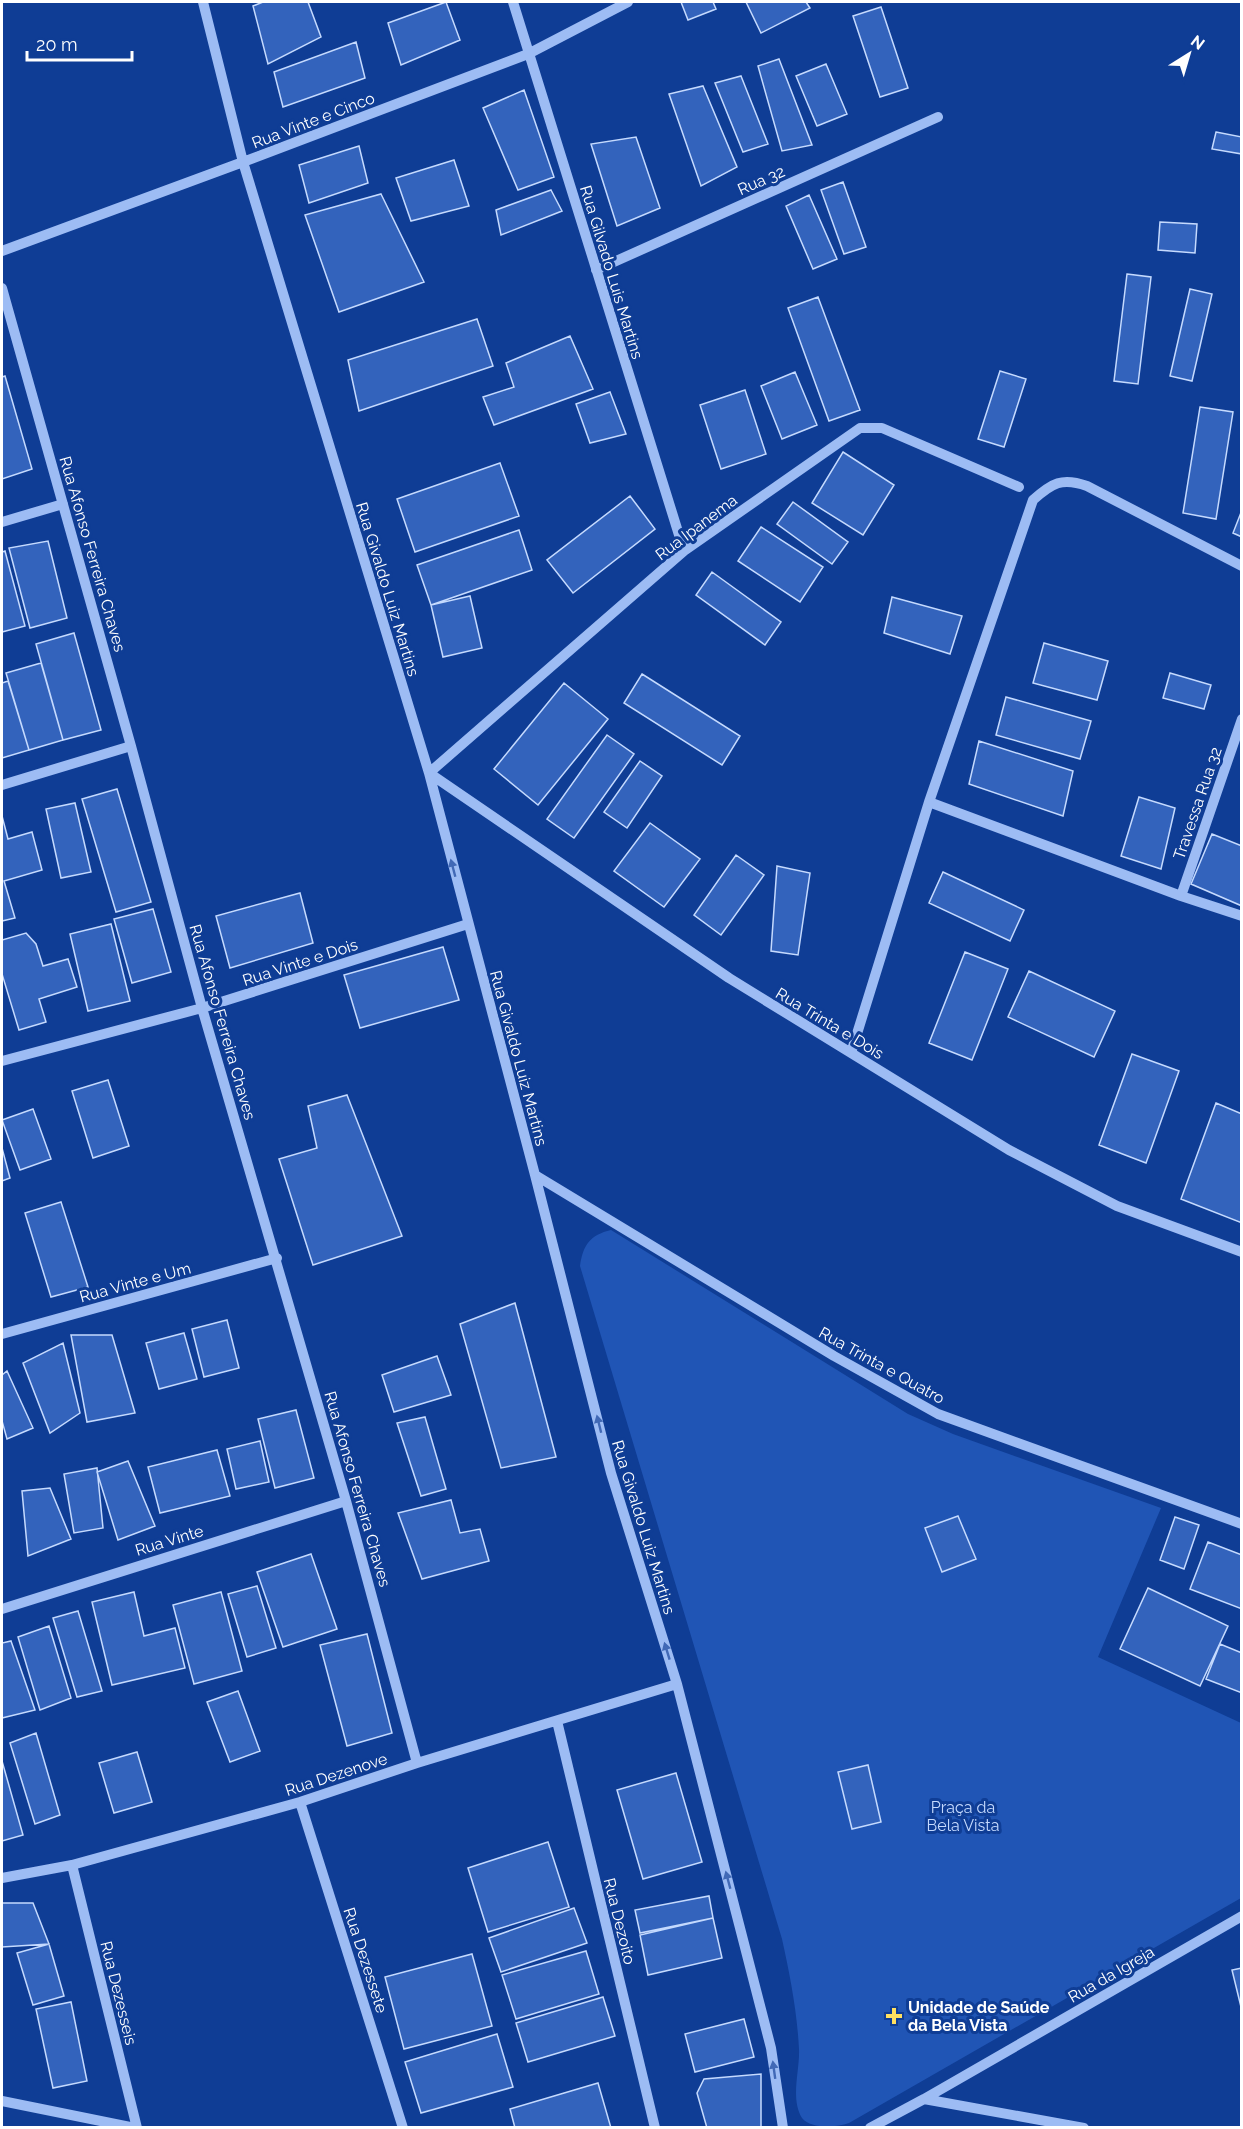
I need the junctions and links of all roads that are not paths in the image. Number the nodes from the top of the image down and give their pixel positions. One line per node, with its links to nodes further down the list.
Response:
1 (203, 2): 6 (street, Rua Givaldo Luiz Martins)
2 (513, 2): 4 (street, Rua Gilvado Luis Martins)
3 (628, 2): 4 (street, Rua Vinte e Cinco)
4 (528, 54): 6 (street, Rua Vinte e Cinco); 8 (street, Rua Gilvado Luis Martins)
5 (938, 117): 8 (street, Rua 32)
6 (243, 162): 7 (street, Rua Vinte e Cinco); 17 (street, Rua Givaldo Luiz Martins)
7 (2, 251)
8 (596, 270): 13 (street, Rua Gilvado Luis Martins)
9 (2, 288): 11 (street, Rua Afonso Ferreira Chaves)
10 (1019, 487): 13 (street, Rua Ipanema)
11 (63, 504): 12 (street); 16 (street, Rua Afonso Ferreira Chaves)
12 (2, 522)
13 (684, 551): 17 (street, Rua Ipanema)
14 (1242, 566): 19 (street)
15 (1242, 719): 20 (street, Travessa Rua 32)
16 (131, 746): 18 (street); 23 (street, Rua Afonso Ferreira Chaves)
17 (429, 773): 22 (street, Rua Givaldo Luiz Martins, one-way to 17); 24 (street, Rua Trinta e Dois)
18 (2, 785)
19 (929, 802): 20 (street); 24 (street)
20 (1181, 896): 21 (street)
21 (1242, 916)
22 (468, 924): 23 (street, Rua Vinte e Dois); 26 (street, Rua Givaldo Luiz Martins)
23 (202, 1008): 25 (street, Rua Vinte e Dois); 28 (street, Rua Afonso Ferreira Chaves)
24 (851, 1053): 27 (street, Rua Trinta e Dois)
25 (2, 1061)
26 (535, 1175): 31 (street, Rua Trinta e Quatro); 33 (street, Rua Givaldo Luiz Martins, one-way to 26)
27 (1242, 1252)
28 (277, 1258): 29 (street, Rua Vinte e Um); 30 (street, Rua Afonso Ferreira Chaves)
29 (2, 1334)
30 (346, 1500): 32 (street, Rua Vinte); 35 (street, Rua Afonso Ferreira Chaves)
31 (1242, 1524)
32 (2, 1609)
33 (676, 1684): 34 (street, Rua Dezenove); 46 (street, Rua Givaldo Luiz Martins, one-way to 33)
34 (557, 1721): 35 (street, Rua Dezenove); 45 (street, Rua Dezoito)
35 (417, 1763): 36 (street, Rua Dezenove)
36 (300, 1802): 37 (street, Rua Dezenove); 44 (street, Rua Dezessete)
37 (72, 1865): 38 (street, Rua Dezenove); 43 (street, Rua Dezesseis)
38 (2, 1878)
39 (1242, 1916): 40 (street, Rua da Igreja)
40 (924, 2099): 42 (street); 47 (street, Rua da Igreja)
41 (2, 2101): 43 (street)
42 (1025, 2122): 48 (street)
43 (136, 2127)
44 (404, 2127)
45 (655, 2127)
46 (783, 2127)
47 (870, 2127)
48 (1084, 2127)

